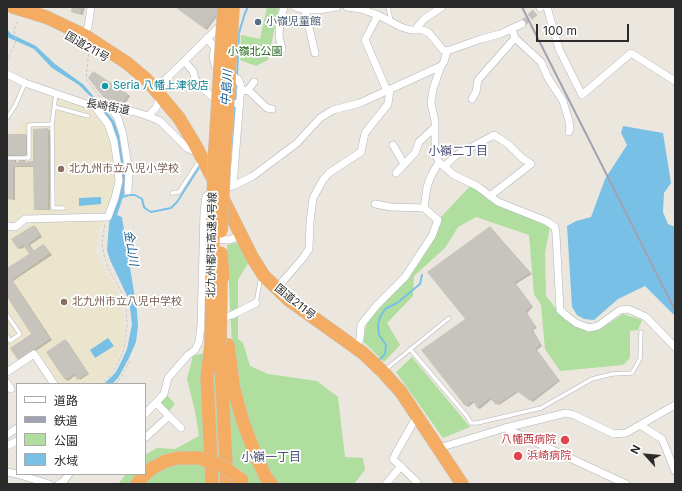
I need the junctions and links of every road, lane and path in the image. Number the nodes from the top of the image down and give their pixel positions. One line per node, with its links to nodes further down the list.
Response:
1 (91, 7): 23 (street)
2 (224, 7): 77 (highway, 北九州都市高速4号線, bridge)
3 (233, 7): 77 (highway, 北九州都市高速4号線, bridge)
4 (239, 7): 21 (street)
5 (273, 7): 25 (path)
6 (284, 7): 24 (street)
7 (295, 7): 14 (street)
8 (337, 7): 14 (street)
9 (347, 7): 16 (street)
10 (388, 7): 17 (lane)
11 (442, 7): 20 (street)
12 (543, 7): 32 (street)
13 (19, 10): 15 (highway, 国道211号); 23 (highway, 国道211号); 29 (path)
14 (305, 10): 27 (street)
15 (7, 12)
16 (378, 15): 17 (street); 36 (street)
17 (391, 22): 20 (street)
18 (522, 24): 19 (street)
19 (512, 29): 22 (street); 26 (street)
20 (415, 30): 26 (street)
21 (208, 38): 28 (street); 35 (street)
22 (515, 38): 39 (street); 50 (street)
23 (84, 41): 38 (highway, 国道211号); 43 (path)
24 (281, 46): 25 (path)
25 (264, 47): 25 (path)
26 (447, 51): 30 (street)
27 (315, 53)
28 (184, 61): 38 (street); 40 (street)
29 (7, 62)
30 (441, 66): 36 (street); 49 (street)
31 (7, 74): 34 (street, 長崎街道)
32 (675, 81)
33 (254, 82): 35 (street)
34 (25, 83): 37 (street, 長崎街道); 47 (lane)
35 (244, 90): 40 (street); 44 (street)
36 (388, 91): 57 (street); 70 (street)
37 (56, 93): 41 (lane); 42 (street, 長崎街道)
38 (160, 95): 46 (street); 52 (highway, 国道211号)
39 (472, 99)
40 (239, 104): 57 (street)
41 (55, 107): 45 (lane); 48 (lane)
42 (95, 107): 43 (street, 長崎街道); 65 (street)
43 (110, 109): 46 (street, 長崎街道); 59 (street)
44 (272, 109)
45 (88, 116)
46 (148, 116): 52 (street, 長崎街道)
47 (7, 118)
48 (52, 124): 53 (lane); 63 (lane)
49 (435, 127): 54 (street); 55 (street)
50 (569, 132)
51 (393, 146): 54 (street)
52 (201, 156): 58 (highway, 国道211号); 60 (lane)
53 (7, 158)
54 (404, 164): 56 (street)
55 (441, 164): 61 (street); 61 (street); 64 (street)
56 (396, 173)
57 (233, 186): 58 (street)
58 (218, 189): 67 (highway, 国道211号); 68 (street)
59 (128, 191)
60 (172, 193)
61 (490, 196): 79 (street)
62 (374, 204): 64 (street)
63 (64, 208)
64 (424, 208): 78 (street)
65 (108, 217): 66 (street); 85 (path)
66 (7, 226)
67 (241, 235): 68 (street); 69 (highway, 国道211号)
68 (203, 239): 74 (street)
69 (264, 276): 70 (highway, 国道211号); 71 (lane)
70 (276, 289): 78 (highway, 国道211号)
71 (256, 303): 74 (street)
72 (7, 315): 76 (lane)
73 (449, 318): 80 (lane)
74 (201, 325): 87 (street)
75 (641, 332): 80 (lane)
76 (7, 336)
77 (219, 345): 115 (highway); 116 (highway, 北九州都市高速4号線); 117 (highway, 北九州都市高速4号線); 118 (highway)
78 (356, 347): 83 (highway, 国道211号)
79 (675, 347)
80 (410, 349): 83 (lane)
81 (130, 361): 86 (path)
82 (7, 372): 84 (street)
83 (382, 372): 91 (highway, 国道211号)
84 (53, 383)
85 (101, 383)
86 (116, 383)
87 (156, 403): 89 (street); 90 (street)
88 (675, 405): 92 (street)
89 (146, 413)
90 (169, 416): 93 (street); 97 (street)
91 (417, 416): 100 (highway, 国道211号); 102 (street)
92 (640, 425): 94 (street); 103 (street)
93 (181, 428)
94 (505, 428): 100 (street); 121 (street)
95 (16, 429): 96 (street)
96 (7, 435)
97 (146, 437)
98 (16, 442): 99 (street)
99 (7, 446)
100 (439, 448): 120 (highway, 国道211号)
101 (199, 462): 104 (highway); 108 (highway); 114 (highway)
102 (401, 466): 109 (street); 119 (street)
103 (675, 471)
104 (146, 473)
105 (22, 475): 110 (street); 111 (street)
106 (68, 475): 112 (street)
107 (144, 475): 113 (highway)
108 (241, 483)
109 (418, 483)
110 (25, 484)
111 (49, 484)
112 (59, 484)
113 (137, 484)
114 (146, 484)
115 (212, 484)
116 (217, 484)
117 (227, 484)
118 (271, 484)
119 (386, 484)
120 (462, 484)
121 (626, 484)

